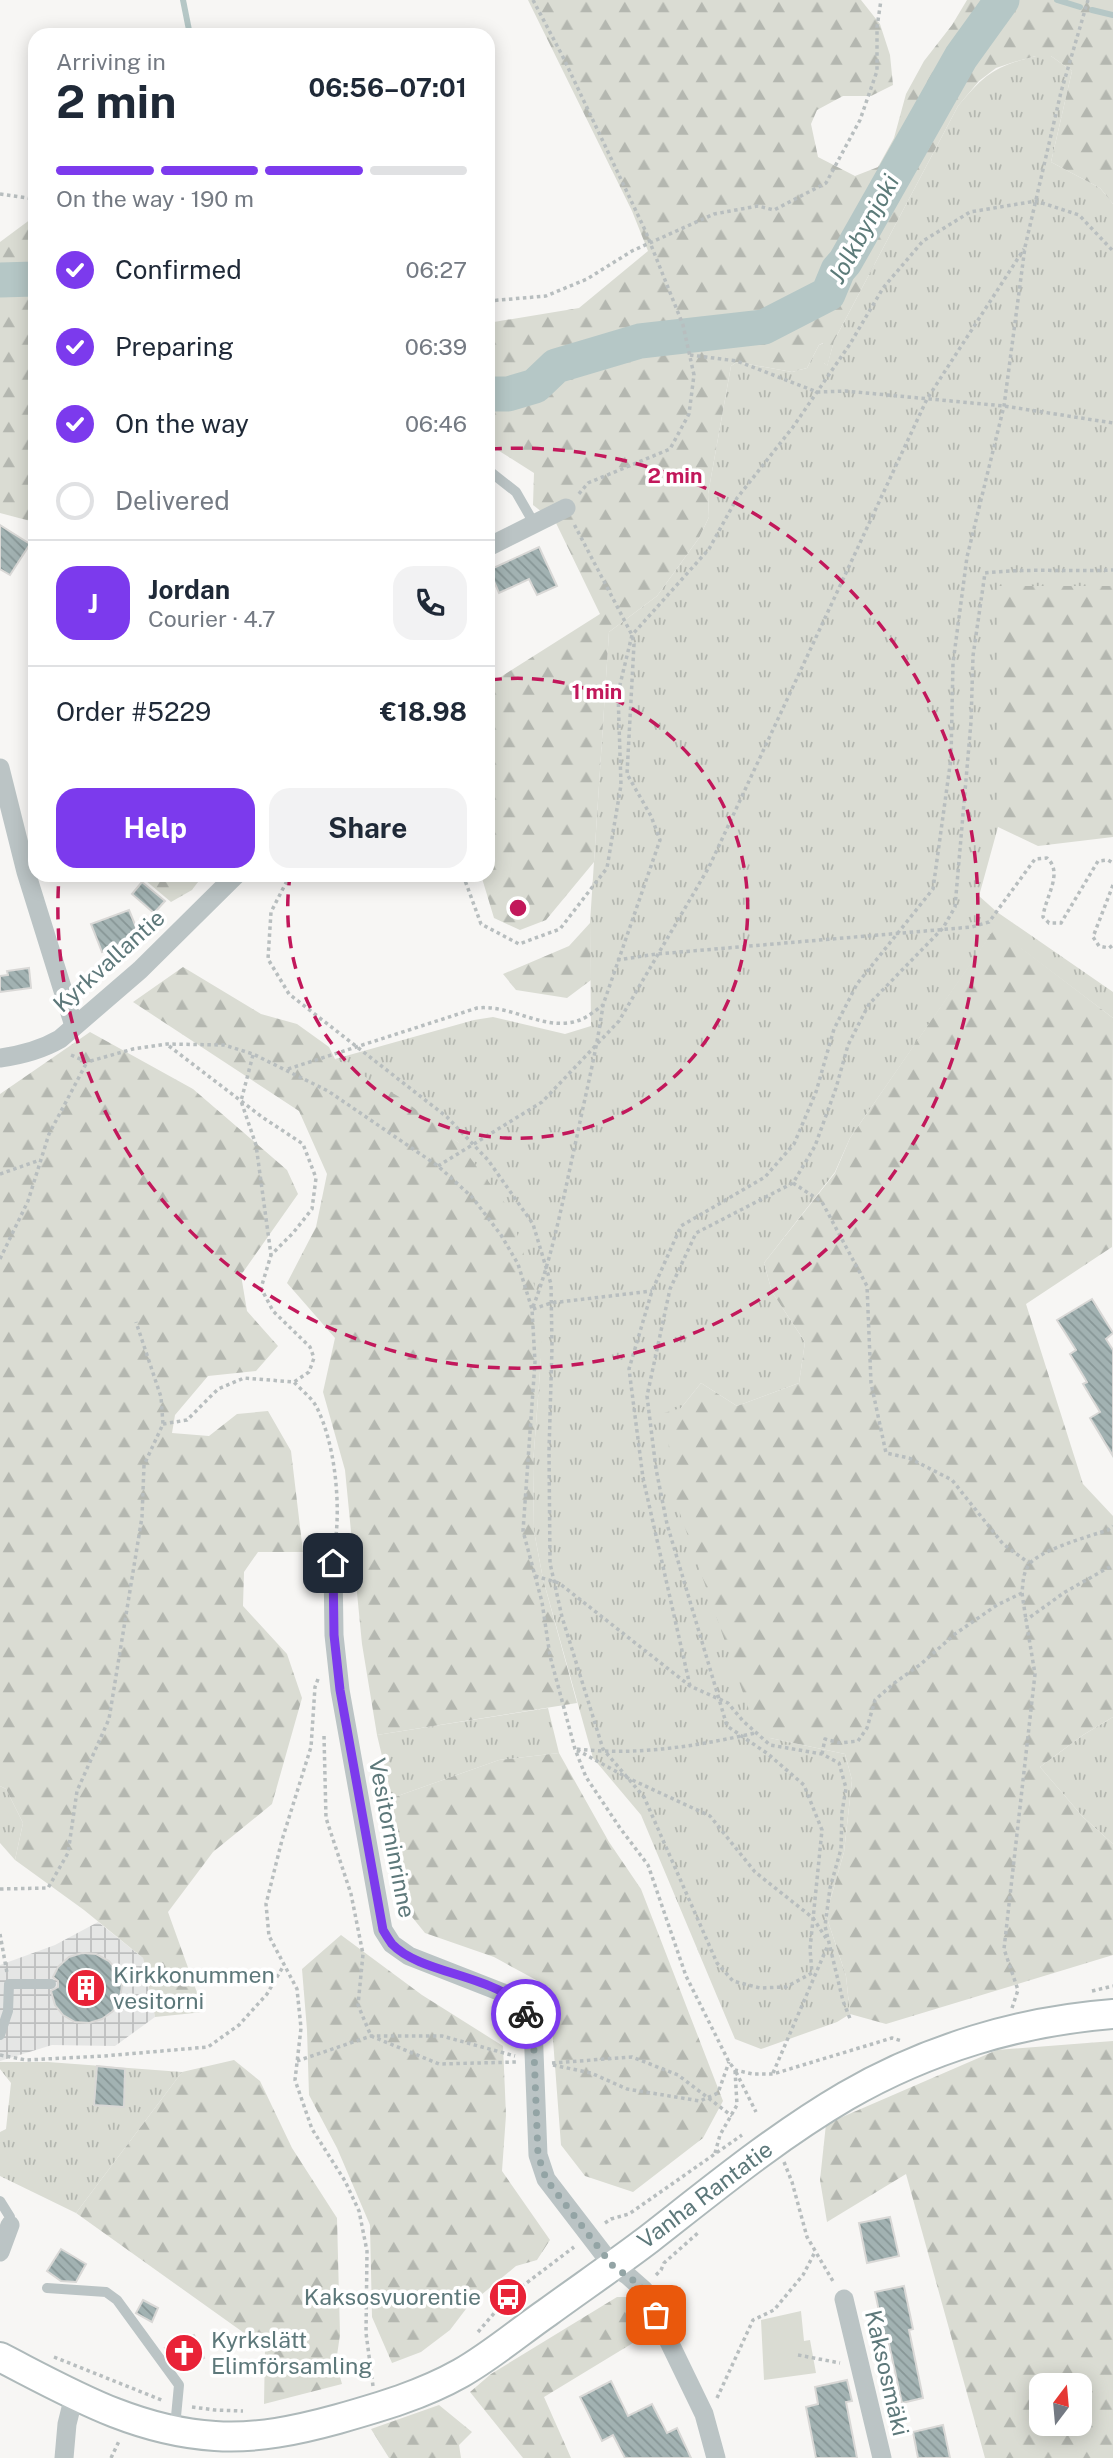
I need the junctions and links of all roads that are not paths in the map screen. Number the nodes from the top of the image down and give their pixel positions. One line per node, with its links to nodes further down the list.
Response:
1 (495, 476): 3 (lane)
2 (566, 509): 3 (street)
3 (535, 525): 4 (street)
4 (495, 544)
5 (0, 768): 6 (street)
6 (28, 878)
7 (29, 882): 9 (street)
8 (229, 882): 9 (street, Kyrkvallantie)
9 (74, 1027): 10 (street, Kyrkvallantie)
10 (0, 1058)
11 (333, 1563): 18 (street, Vesitorninrinne)
12 (51, 1984): 14 (lane)
13 (1113, 2014): 18 (main road, Vanha Rantatie)
14 (0, 2035)
15 (0, 2201): 16 (lane)
16 (10, 2225): 17 (street)
17 (0, 2252)
18 (612, 2265): 23 (main road, Vanha Rantatie); 25 (street)
19 (47, 2288): 23 (lane)
20 (844, 2299): 26 (street, Kaksosmäki)
21 (0, 2357): 22 (main road, Vanha Rantatie)
22 (74, 2396): 23 (main road, Vanha Rantatie); 24 (street)
23 (174, 2431)
24 (64, 2458)
25 (716, 2458)
26 (882, 2458)

